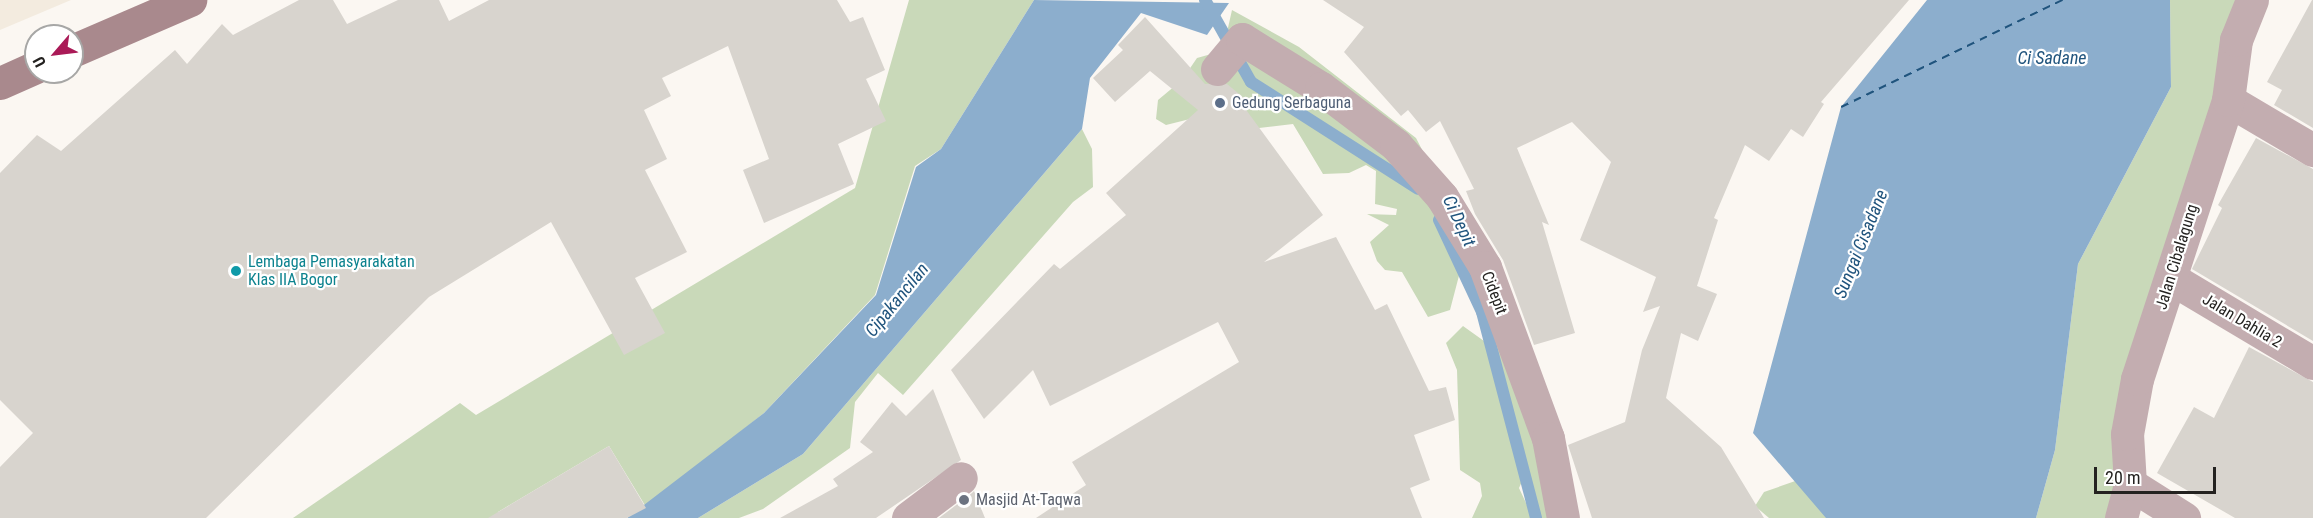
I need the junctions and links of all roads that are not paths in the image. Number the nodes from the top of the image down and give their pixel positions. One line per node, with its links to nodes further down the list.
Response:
1 (190, 0): 3 (street)
2 (2252, 0): 7 (street, Jalan Cibalagung)
3 (84, 46)
4 (1225, 59): 14 (street, Cidepit)
5 (24, 72): 6 (street)
6 (0, 83)
7 (2228, 100): 8 (street); 9 (street, Jalan Cibalagung)
8 (2313, 150)
9 (2172, 279): 10 (street, Jalan Dahlia 2); 12 (street, Jalan Cibalagung)
10 (2313, 363)
11 (961, 478): 13 (street)
12 (2130, 484): 15 (street, Jalan Cibalagung); 16 (street)
13 (908, 518)
14 (1563, 518)
15 (2121, 518)
16 (2184, 518)

